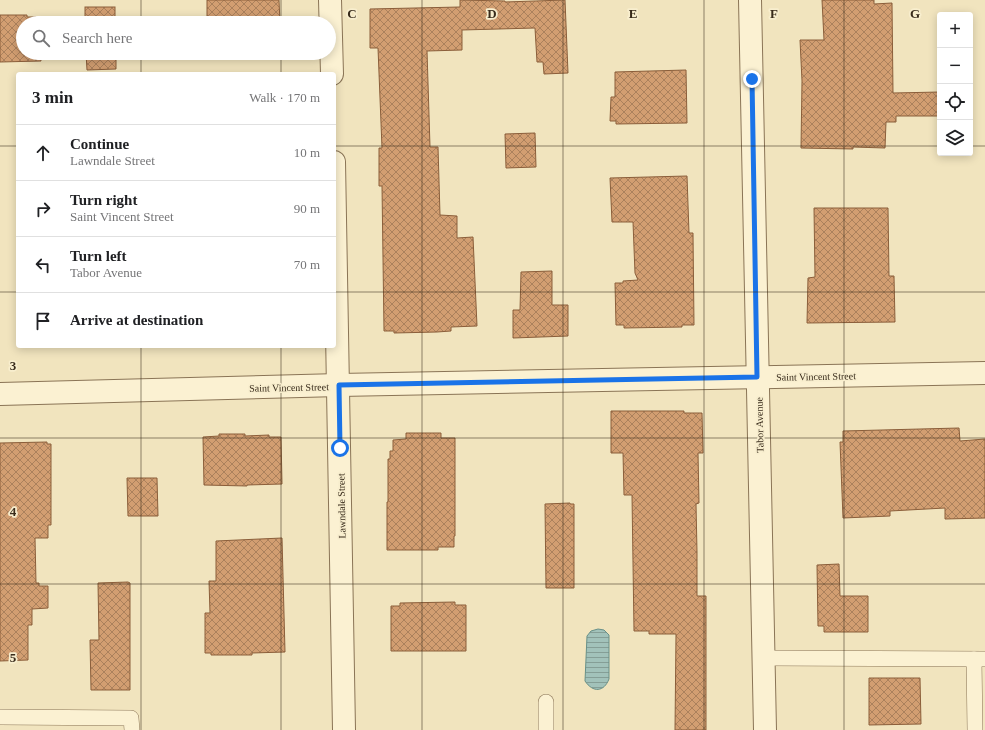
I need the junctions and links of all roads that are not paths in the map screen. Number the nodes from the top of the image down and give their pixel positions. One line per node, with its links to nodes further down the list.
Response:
1 (330, 0): 3 (street)
2 (750, 0): 8 (street, Tabor Avenue)
3 (330, 16)
4 (332, 60): 5 (street)
5 (332, 72)
6 (336, 251): 9 (street, Lawndale Street)
7 (985, 373): 8 (street, Saint Vincent Street)
8 (757, 377): 9 (street, Saint Vincent Street); 11 (street, Tabor Avenue)
9 (339, 385): 10 (street, Saint Vincent Street); 16 (street, Lawndale Street)
10 (0, 394)
11 (764, 658): 12 (lane); 18 (street, Tabor Avenue)
12 (979, 659): 19 (lane)
13 (546, 702): 17 (lane)
14 (0, 717): 15 (lane)
15 (132, 730)
16 (344, 730)
17 (546, 730)
18 (765, 730)
19 (975, 730)

